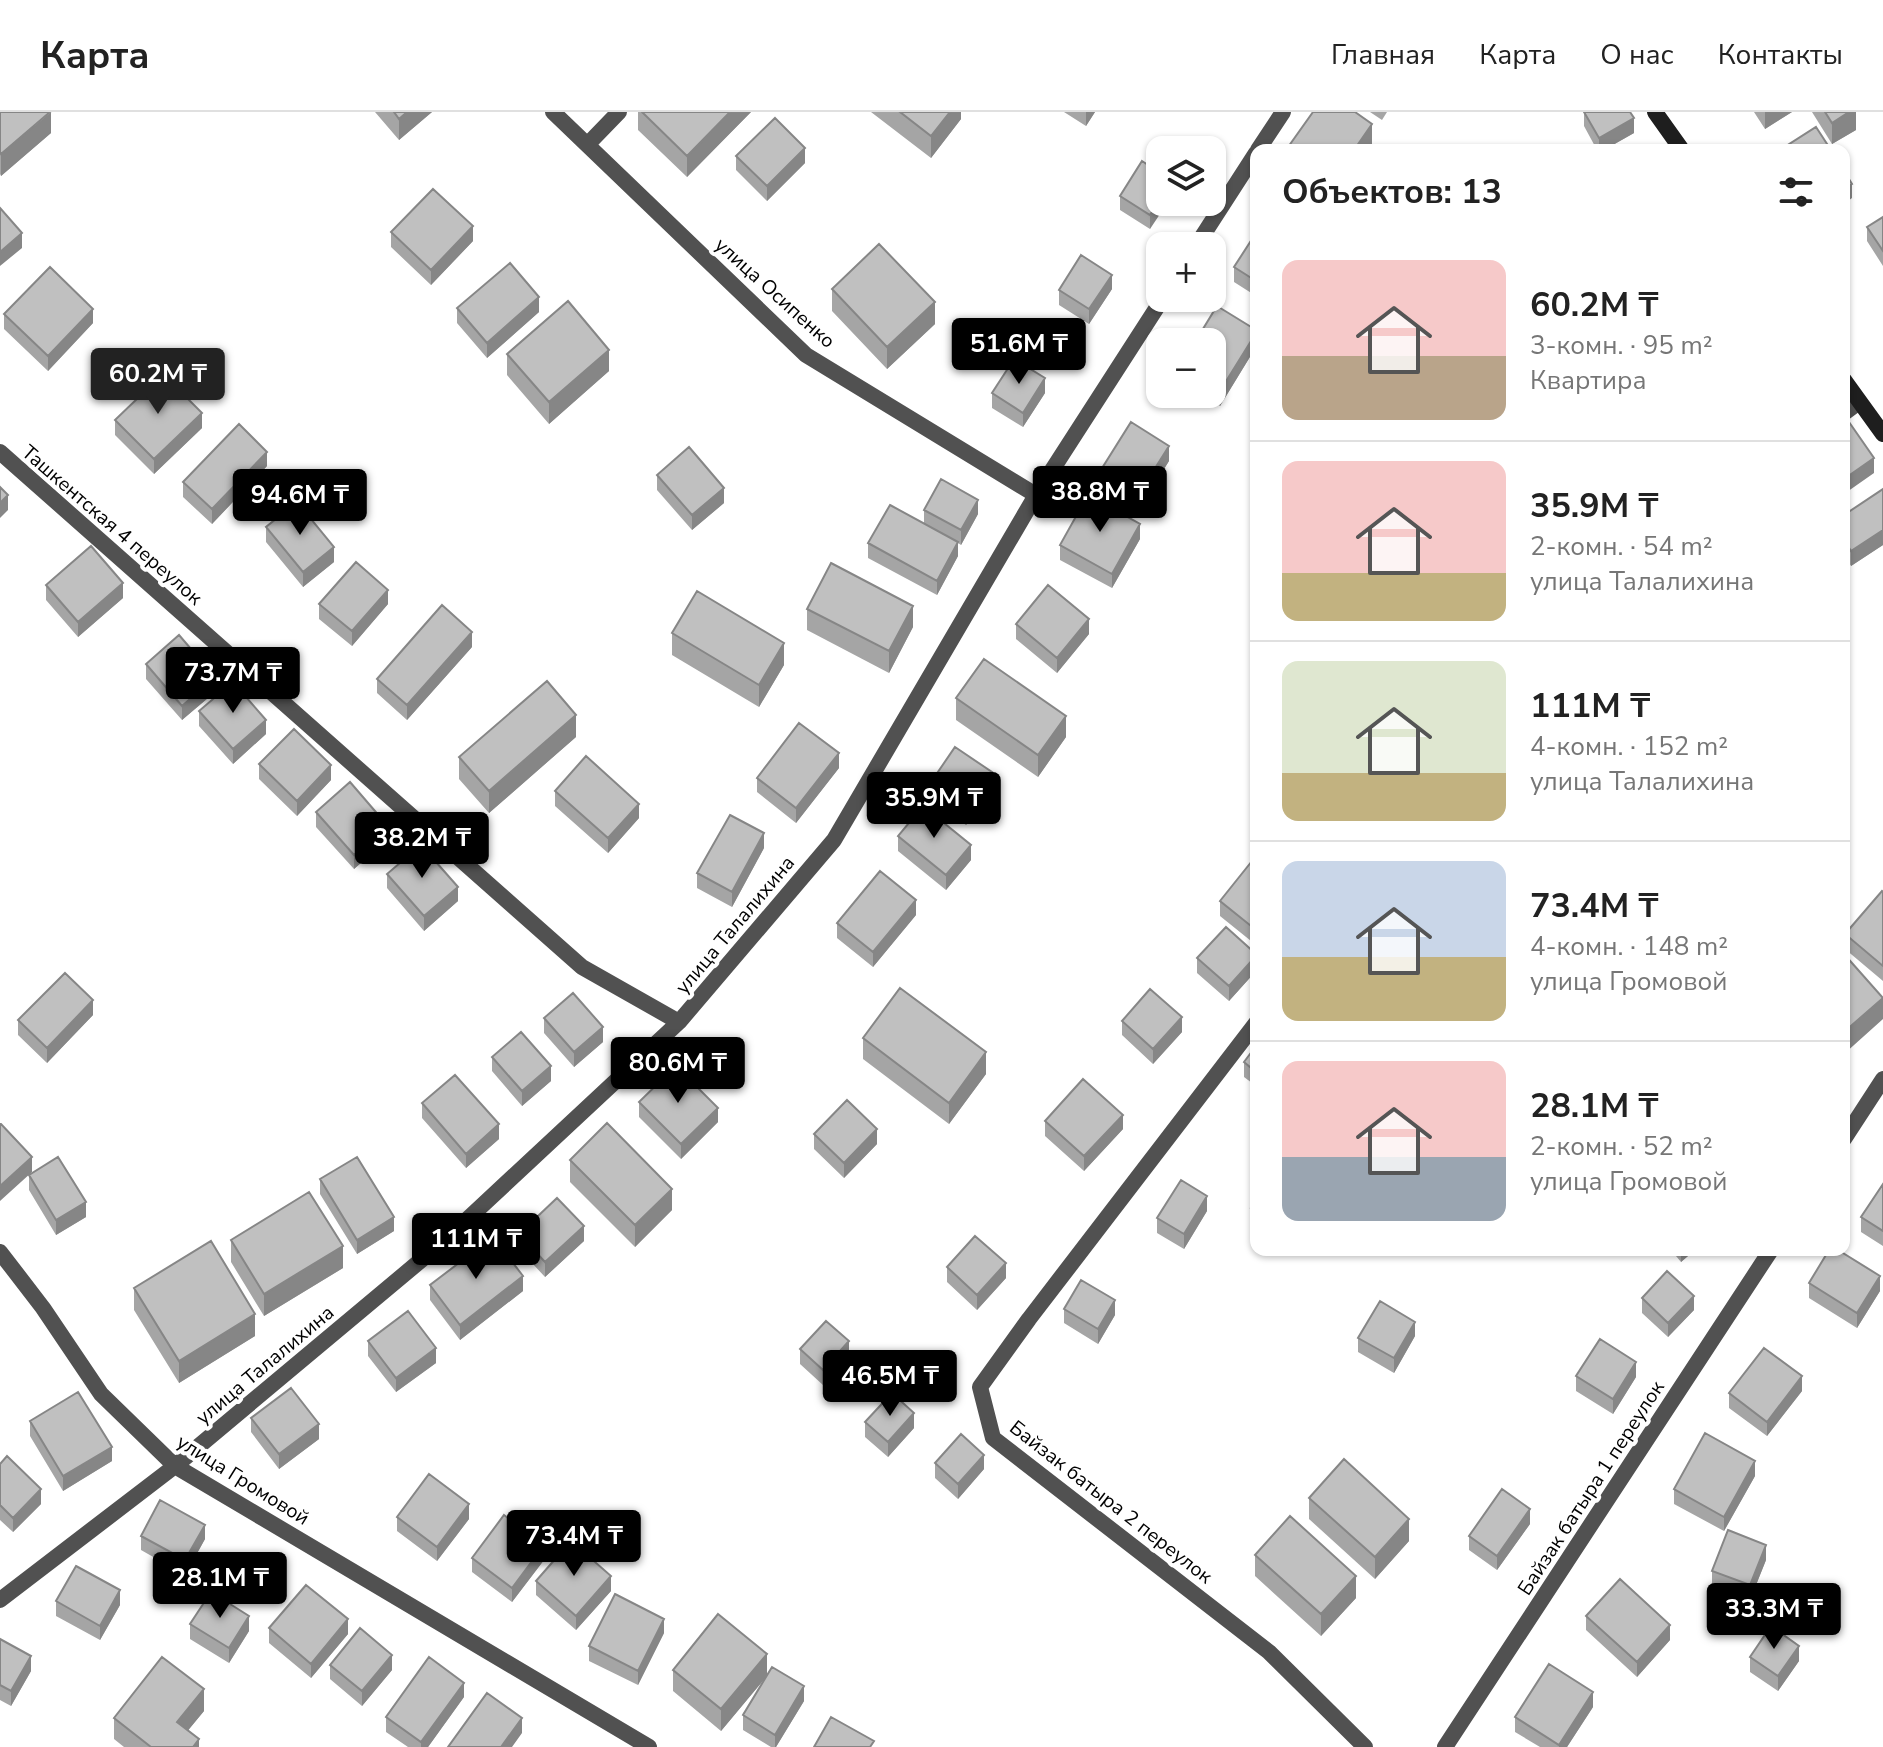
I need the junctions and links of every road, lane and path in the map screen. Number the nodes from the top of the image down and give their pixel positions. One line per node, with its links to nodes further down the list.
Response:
1 (553, 112): 5 (street, улица Осипенко)
2 (619, 112): 5 (street)
3 (1283, 112): 6 (street)
4 (1655, 112): 7 (main road)
5 (588, 144): 16 (street, улица Осипенко)
6 (1262, 144)
7 (1678, 144)
8 (1250, 163): 9 (street)
9 (1205, 232)
10 (1154, 312): 16 (street, улица Талалихина)
11 (1850, 389): 12 (main road)
12 (1859, 402): 13 (street); 14 (main road)
13 (1850, 409)
14 (1883, 434)
15 (0, 452): 17 (street, Ташкентская 4 переулок)
16 (1036, 495): 17 (street, улица Талалихина)
17 (679, 1022): 23 (street, улица Талалихина)
18 (1250, 1031): 26 (street, Байзак батыра 2 переулок)
19 (1883, 1079): 20 (street)
20 (1850, 1130)
21 (0, 1252): 23 (street, улица Громовой)
22 (1767, 1256): 27 (street, Байзак батыра 1 переулок)
23 (175, 1466): 24 (street, улица Талалихина); 25 (street, улица Громовой)
24 (0, 1600)
25 (649, 1747)
26 (1365, 1747)
27 (1445, 1747)

